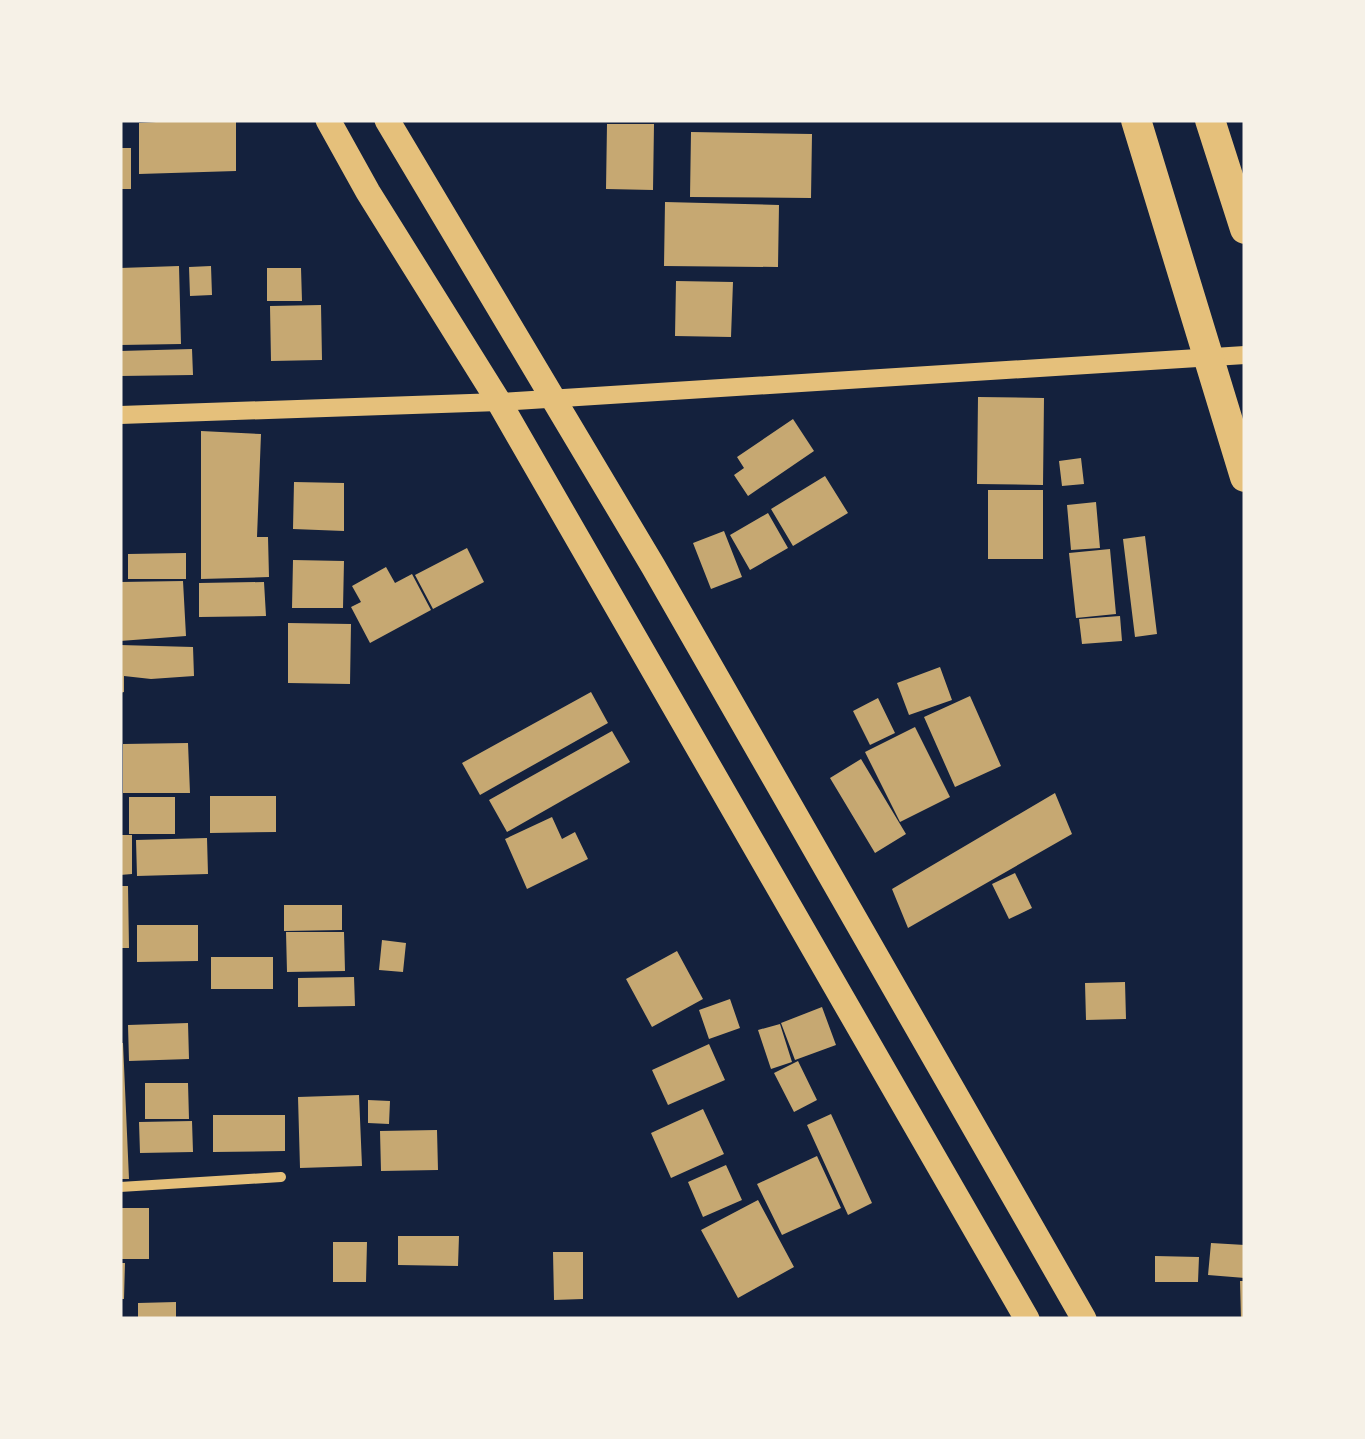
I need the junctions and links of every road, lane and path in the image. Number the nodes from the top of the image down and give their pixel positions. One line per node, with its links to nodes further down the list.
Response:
1 (328, 120): 8 (main road)
2 (386, 120): 7 (main road)
3 (1136, 120): 10 (highway)
4 (1210, 120): 5 (highway)
5 (1245, 228)
6 (1245, 355): 7 (street)
7 (553, 399): 8 (street); 14 (main road)
8 (499, 402): 9 (street); 13 (main road)
9 (120, 415)
10 (1245, 476)
11 (282, 1177): 12 (street)
12 (120, 1187)
13 (1027, 1319)
14 (1084, 1319)

